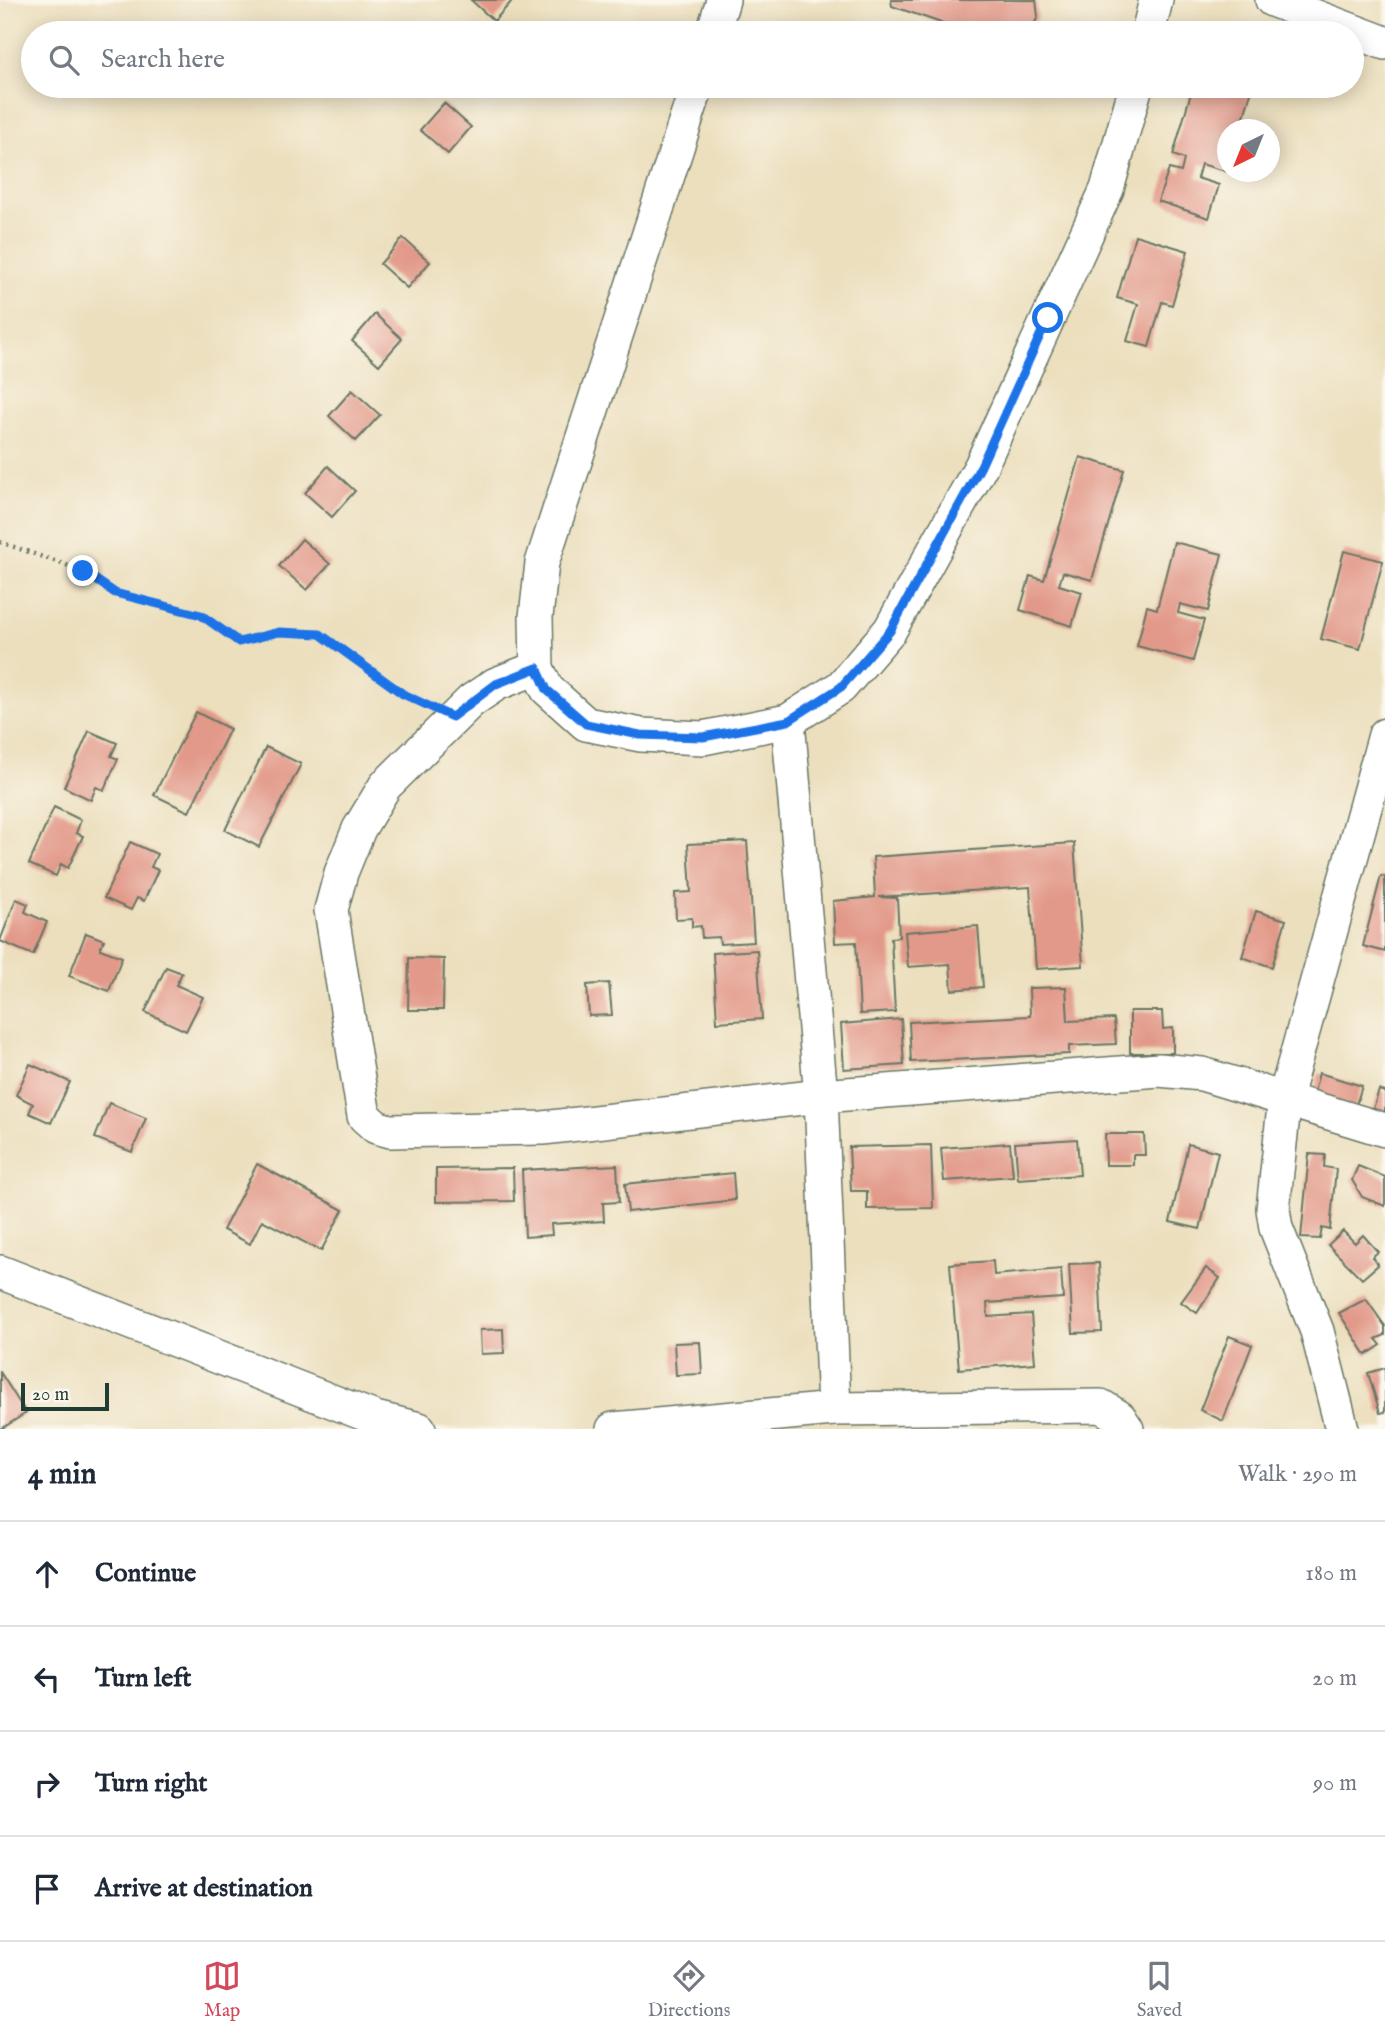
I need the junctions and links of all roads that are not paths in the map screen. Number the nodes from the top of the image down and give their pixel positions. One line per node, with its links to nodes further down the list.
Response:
1 (723, 0): 4 (street)
2 (1156, 0): 5 (street)
3 (1272, 0): 6 (street)
4 (717, 21)
5 (1151, 21)
6 (1327, 21)
7 (1364, 35): 8 (street)
8 (1385, 43)
9 (693, 98): 11 (street)
10 (1133, 98): 12 (street)
11 (537, 668): 12 (street); 14 (street)
12 (788, 721): 14 (street)
13 (1385, 735): 15 (street)
14 (821, 1096): 15 (street); 18 (street)
15 (1285, 1097): 16 (street); 23 (street)
16 (1385, 1130)
17 (0, 1272): 19 (street)
18 (834, 1409): 21 (street); 22 (street)
19 (371, 1423): 20 (street)
20 (419, 1429)
21 (613, 1429)
22 (1127, 1429)
23 (1342, 1429)

